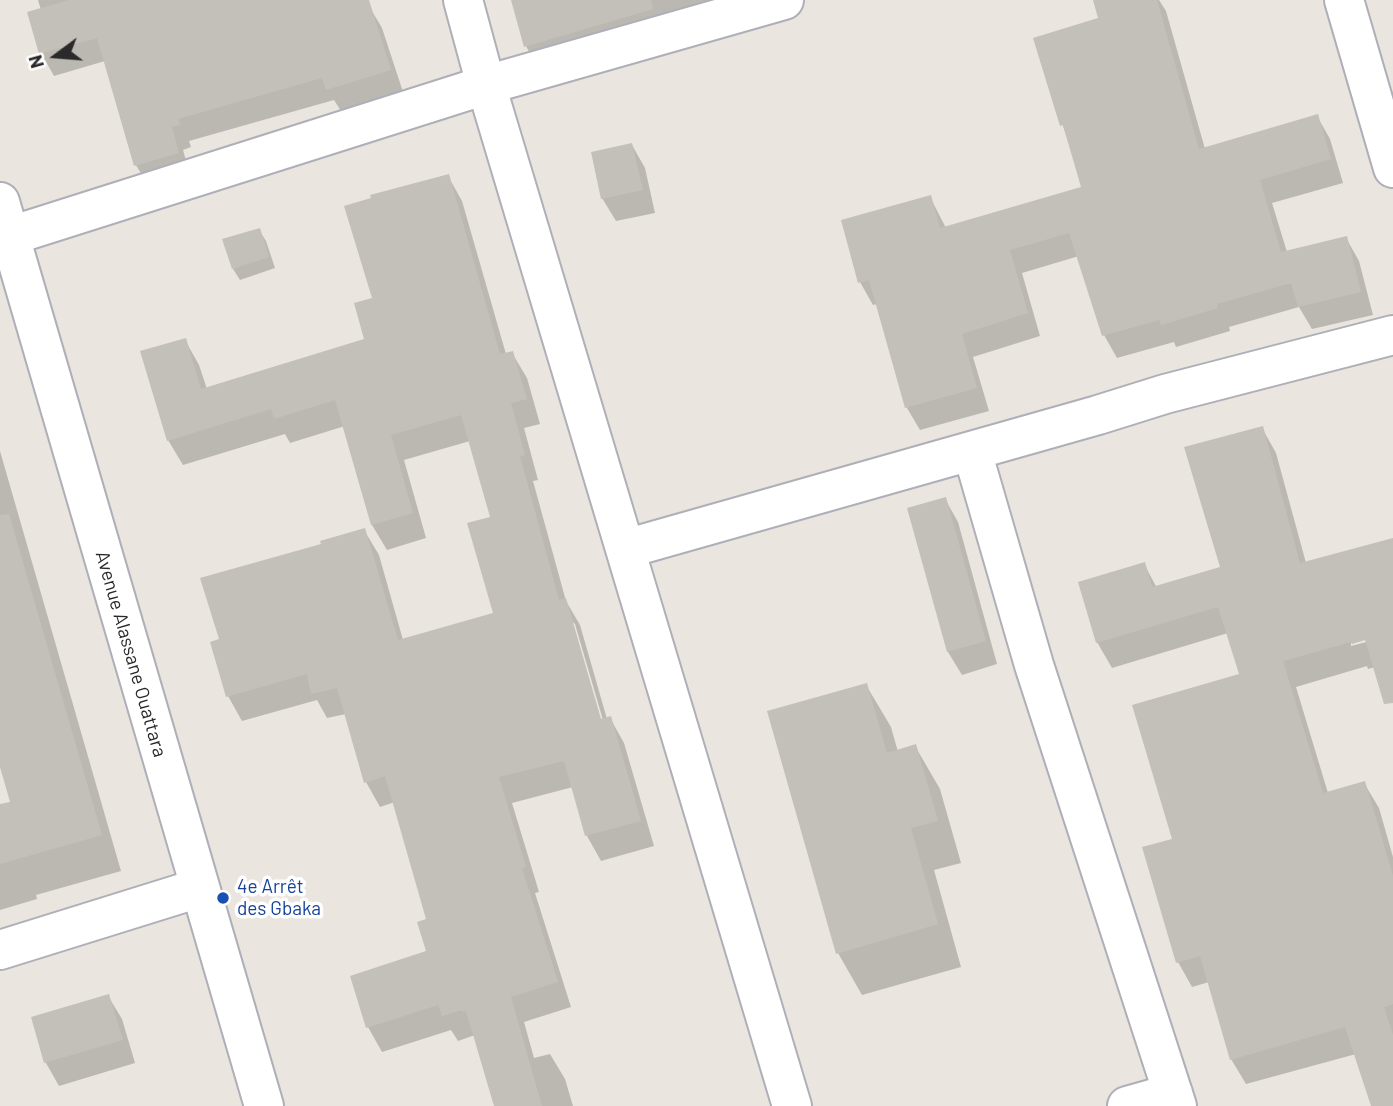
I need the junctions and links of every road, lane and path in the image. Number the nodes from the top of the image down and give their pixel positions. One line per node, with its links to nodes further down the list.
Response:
1 (463, 0): 4 (street)
2 (784, 0): 4 (street)
3 (1345, 0): 5 (street)
4 (486, 85): 6 (street); 9 (street)
5 (1393, 168)
6 (5, 219): 10 (street, Avenue Alassane Ouattara)
7 (1393, 335): 8 (street)
8 (972, 451): 9 (street); 12 (street)
9 (625, 549): 14 (street)
10 (200, 888): 11 (street); 13 (street, Avenue Alassane Ouattara)
11 (0, 950)
12 (1175, 1099): 15 (street)
13 (264, 1106)
14 (792, 1106)
15 (1127, 1106)

